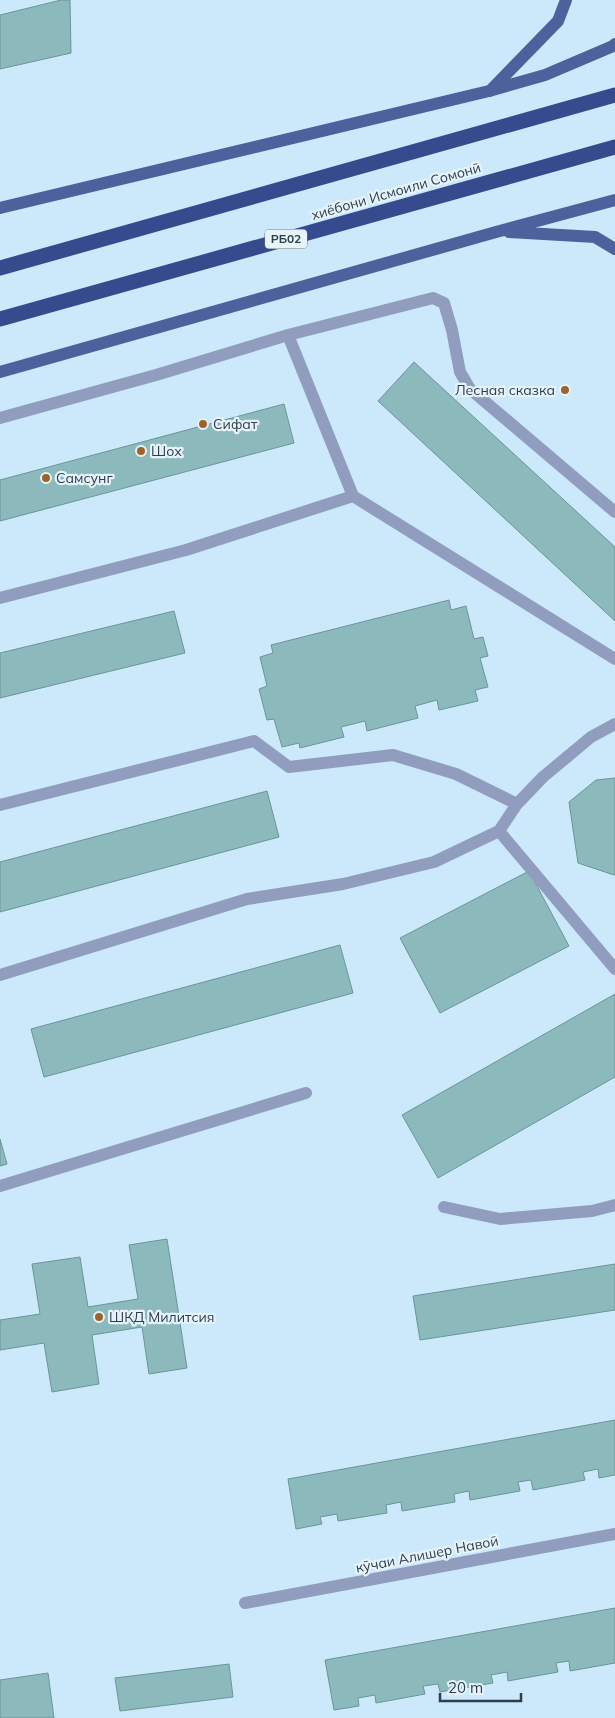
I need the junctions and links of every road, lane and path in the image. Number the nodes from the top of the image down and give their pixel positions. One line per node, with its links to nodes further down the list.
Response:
1 (566, 0): 3 (main road)
2 (615, 44): 3 (main road)
3 (489, 91): 7 (main road)
4 (615, 95): 10 (highway)
5 (615, 147): 11 (highway, хиёбони Исмоили Сомонӣ / РБ02)
6 (615, 200): 8 (main road)
7 (0, 208)
8 (496, 232): 9 (main road); 13 (main road)
9 (615, 249)
10 (0, 268)
11 (0, 319)
12 (288, 335): 14 (lane); 15 (lane); 16 (lane)
13 (0, 372)
14 (0, 418)
15 (354, 496): 17 (lane); 18 (lane)
16 (615, 512)
17 (0, 598)
18 (615, 659)
19 (615, 724): 21 (lane)
20 (0, 804): 21 (lane)
21 (517, 804): 22 (lane)
22 (499, 831): 23 (lane); 24 (lane)
23 (615, 969)
24 (0, 975)
25 (306, 1093): 26 (lane)
26 (0, 1186)
27 (615, 1205): 28 (lane)
28 (444, 1207)
29 (615, 1534): 30 (lane, кӯчаи Алишер Навоӣ)
30 (245, 1604)

